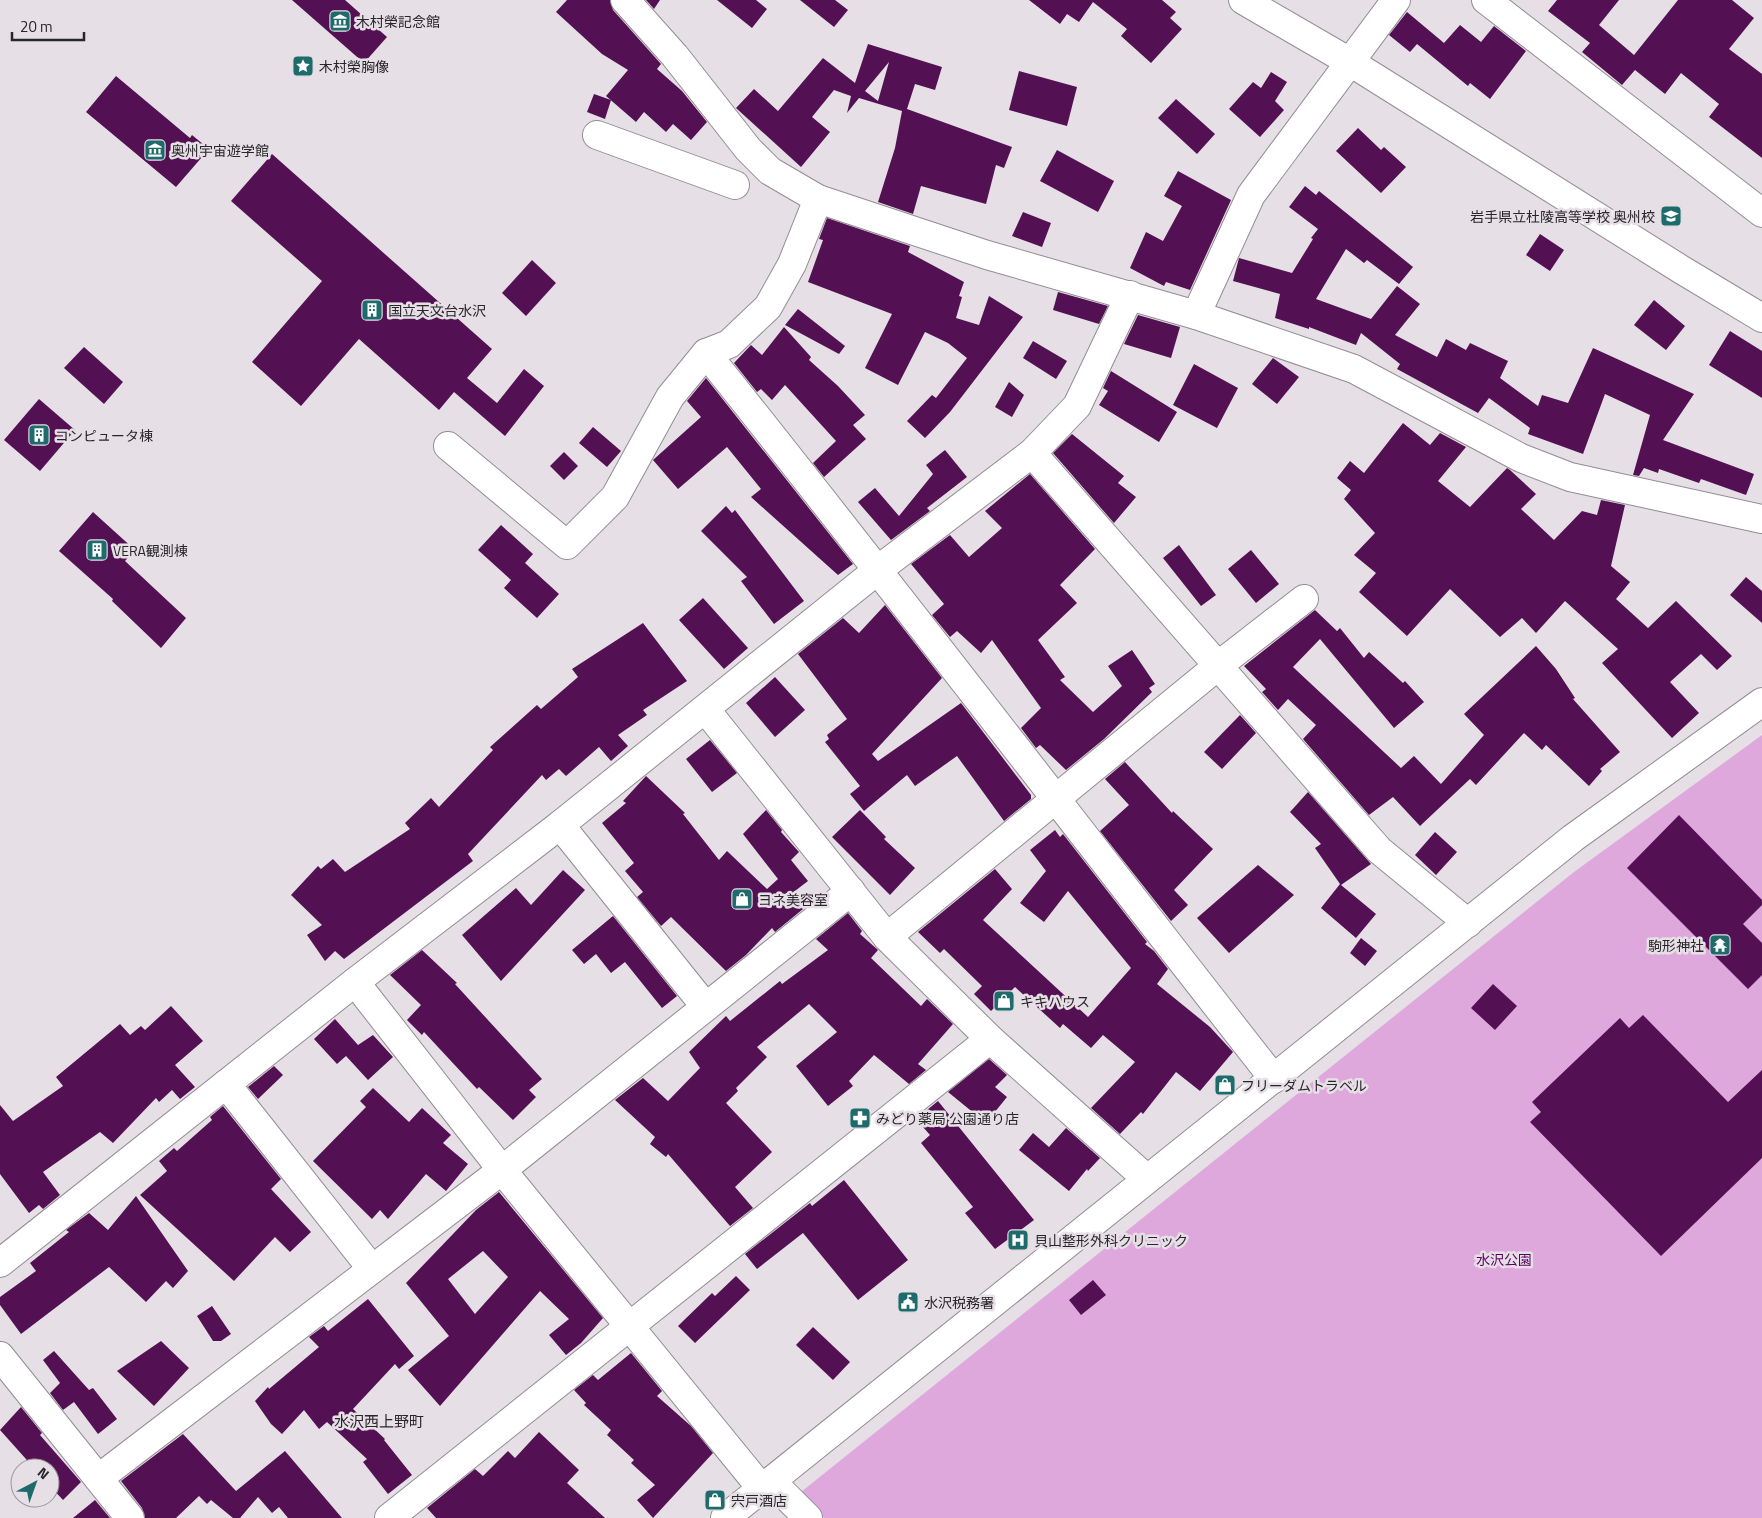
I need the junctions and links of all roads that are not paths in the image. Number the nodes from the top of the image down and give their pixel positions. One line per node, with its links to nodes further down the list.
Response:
1 (625, 0): 8 (street)
2 (1243, 0): 5 (street)
3 (1396, 0): 5 (street)
4 (1486, 0): 9 (street)
5 (1350, 62): 11 (street); 12 (street)
6 (597, 135): 7 (street)
7 (735, 185)
8 (818, 199): 10 (street); 13 (street)
9 (1762, 213)
10 (1130, 295): 11 (street); 15 (street)
11 (1196, 314): 16 (street)
12 (1762, 318)
13 (706, 353): 14 (street); 17 (street)
14 (448, 446)
15 (1032, 453): 17 (street); 19 (street)
16 (1762, 519)
17 (879, 569): 21 (street); 22 (street)
18 (1304, 599): 19 (street)
19 (1220, 665): 22 (street); 25 (street)
20 (1762, 702): 25 (street)
21 (706, 710): 23 (street); 24 (street)
22 (1055, 800): 26 (street); 30 (street)
23 (560, 825): 27 (street); 28 (street)
24 (851, 890): 26 (street); 28 (street)
25 (1468, 923): 30 (street)
26 (887, 937): 29 (street)
27 (355, 982): 31 (street); 32 (street)
28 (705, 1006): 32 (street)
29 (990, 1039): 33 (street); 36 (street)
30 (1274, 1079): 33 (street)
31 (226, 1084): 34 (street); 35 (street)
32 (502, 1170): 35 (street); 36 (street)
33 (1147, 1179): 39 (street)
34 (0, 1263)
35 (372, 1269): 38 (street)
36 (629, 1325): 39 (street); 41 (street)
37 (0, 1356): 38 (street)
38 (99, 1478): 40 (street)
39 (766, 1485): 42 (street); 43 (street)
40 (130, 1518)
41 (389, 1518)
42 (725, 1518)
43 (808, 1518)

